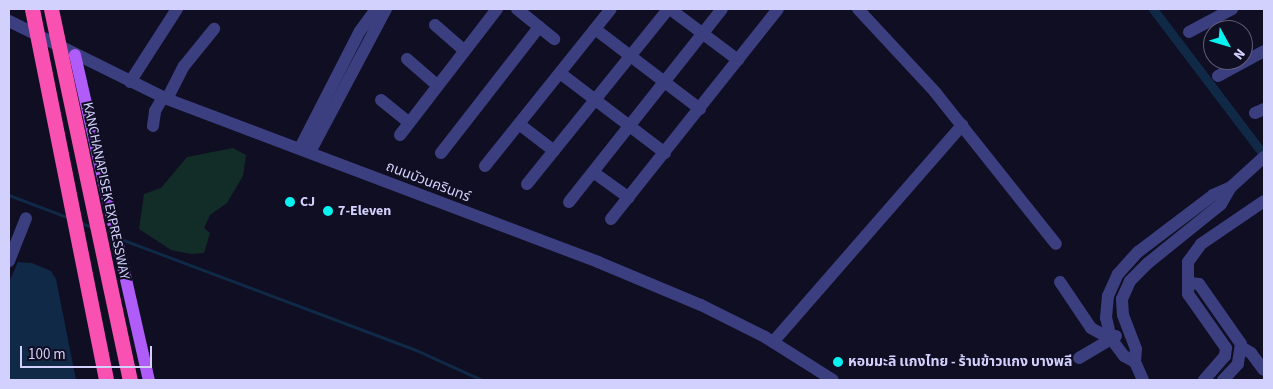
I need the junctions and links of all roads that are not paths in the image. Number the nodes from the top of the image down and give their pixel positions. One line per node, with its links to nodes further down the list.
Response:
1 (32, 9): 73 (highway, bridge)
2 (51, 9): 74 (highway, KANCHANAPISEK EXPRESSWAY, bridge)
3 (177, 9): 30 (street)
4 (376, 9): 43 (street)
5 (386, 9): 43 (street)
6 (516, 9): 16 (street)
7 (611, 9): 18 (street)
8 (669, 9): 20 (street); 25 (street)
9 (722, 9): 20 (street)
10 (778, 9): 27 (street)
11 (858, 9): 39 (street)
12 (1232, 9): 19 (street)
13 (491, 10): 22 (street)
14 (9, 21): 24 (street, ถนนบัวนครินทร์)
15 (435, 25): 22 (street)
16 (539, 27): 21 (street); 45 (street)
17 (214, 29): 33 (street)
18 (595, 29): 25 (street); 28 (street)
19 (1189, 32)
20 (703, 34): 27 (street); 31 (street)
21 (554, 39)
22 (464, 50): 32 (street)
23 (1264, 51): 29 (street)
24 (75, 55): 30 (street, ถนนบัวนครินทร์); 68 (main road)
25 (630, 56): 31 (street); 35 (street)
26 (407, 60): 32 (street)
27 (738, 60): 36 (street)
28 (560, 73): 35 (street); 38 (street)
29 (1218, 76)
30 (130, 82): 33 (street, ถนนบัวนครินทร์)
31 (664, 82): 36 (street); 41 (street)
32 (437, 85): 37 (street)
33 (165, 98): 40 (street); 43 (street, ถนนบัวนครินทร์)
34 (381, 100): 37 (street)
35 (594, 101): 41 (street); 44 (street)
36 (700, 109): 46 (street)
37 (409, 123): 42 (street)
38 (519, 124): 44 (street); 48 (street)
39 (962, 125): 57 (street); 65 (street)
40 (153, 126)
41 (628, 127): 46 (street); 49 (street)
42 (400, 135)
43 (305, 150): 65 (street, ถนนบัวนครินทร์)
44 (554, 151): 50 (street)
45 (441, 153)
46 (666, 153): 52 (street)
47 (1264, 157): 51 (street)
48 (485, 166)
49 (592, 172): 52 (street); 54 (street)
50 (527, 184)
51 (1231, 187): 58 (street); 60 (street)
52 (629, 198): 56 (street)
53 (1264, 201): 62 (street)
54 (569, 202)
55 (26, 218): 59 (street)
56 (611, 219)
57 (1056, 244)
58 (1138, 252): 60 (street); 64 (street)
59 (9, 262)
60 (1148, 263): 63 (street)
61 (1060, 282): 64 (street)
62 (1190, 283): 66 (street); 70 (street)
63 (1127, 330): 64 (street); 69 (street)
64 (1112, 339): 67 (street); 69 (street)
65 (773, 342): 77 (street, ถนนบัวนครินทร์)
66 (1241, 347): 71 (street); 72 (street)
67 (1079, 358)
68 (145, 361): 75 (street); 76 (main road)
69 (1135, 362): 78 (street)
70 (1218, 363): 72 (street); 79 (street)
71 (1264, 370)
72 (1226, 377)
73 (106, 380)
74 (130, 380)
75 (141, 380)
76 (149, 380)
77 (832, 380)
78 (1143, 380)
79 (1204, 380)

